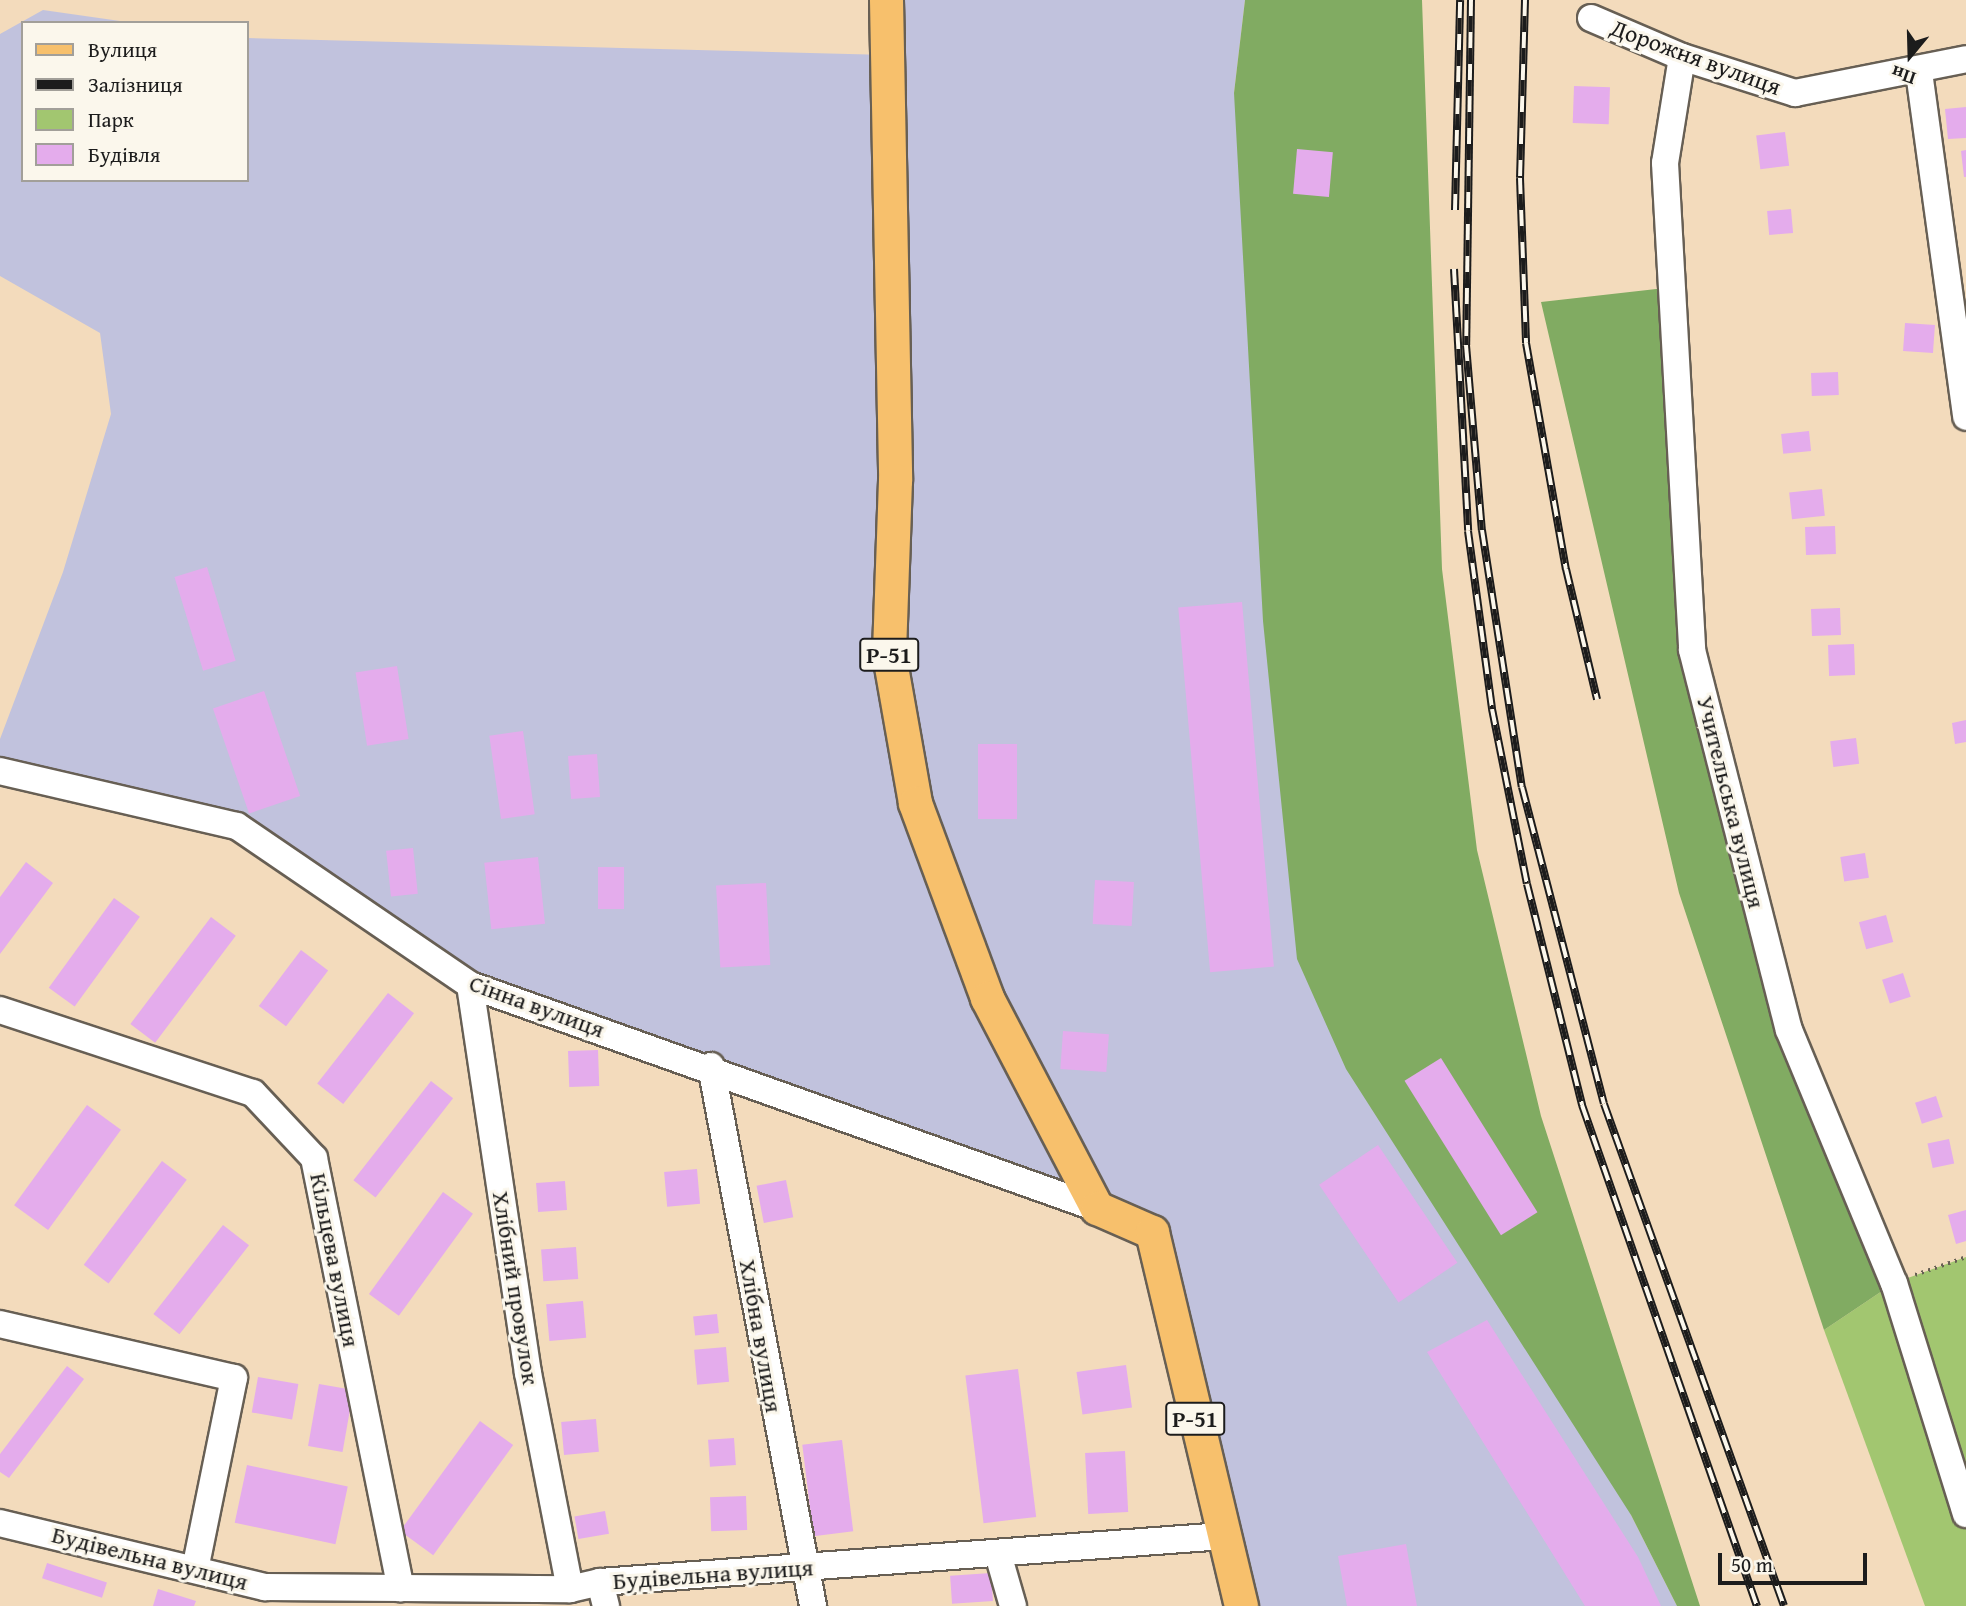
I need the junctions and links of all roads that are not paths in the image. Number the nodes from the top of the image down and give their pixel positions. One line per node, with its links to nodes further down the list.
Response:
1 (886, 0): 11 (main road, Р-51)
2 (1591, 18): 3 (street, Дорожня вулиця)
3 (1682, 57): 5 (street, Дорожня вулиця); 13 (street, Учительська вулиця)
4 (1966, 59): 5 (street, Дорожня вулиця)
5 (1919, 72): 6 (street)
6 (1966, 417)
7 (0, 771): 8 (street, Сінна вулиця)
8 (470, 985): 10 (street, Сінна вулиця); 20 (street, Хлібний провулок)
9 (0, 1010): 19 (street, Кільцева вулиця)
10 (711, 1066): 11 (street, Сінна вулиця); 18 (street, Хлібна вулиця)
11 (1097, 1208): 15 (main road, Р-51)
12 (0, 1324): 17 (street)
13 (1966, 1514)
14 (0, 1523): 17 (street, Будівельна вулиця)
15 (1223, 1536): 16 (street, Будівельна вулиця); 25 (main road, Р-51)
16 (998, 1554): 18 (street, Будівельна вулиця); 24 (street)
17 (196, 1565): 22 (street, Будівельна вулиця)
18 (804, 1568): 21 (street, Будівельна вулиця); 23 (street, Хлібна вулиця)
19 (401, 1588): 20 (street, Будівельна вулиця); 22 (street, Будівельна вулиця)
20 (570, 1589): 21 (street, Будівельна вулиця)
21 (603, 1594)
22 (259, 1596)
23 (813, 1606)
24 (1013, 1606)
25 (1241, 1606)

